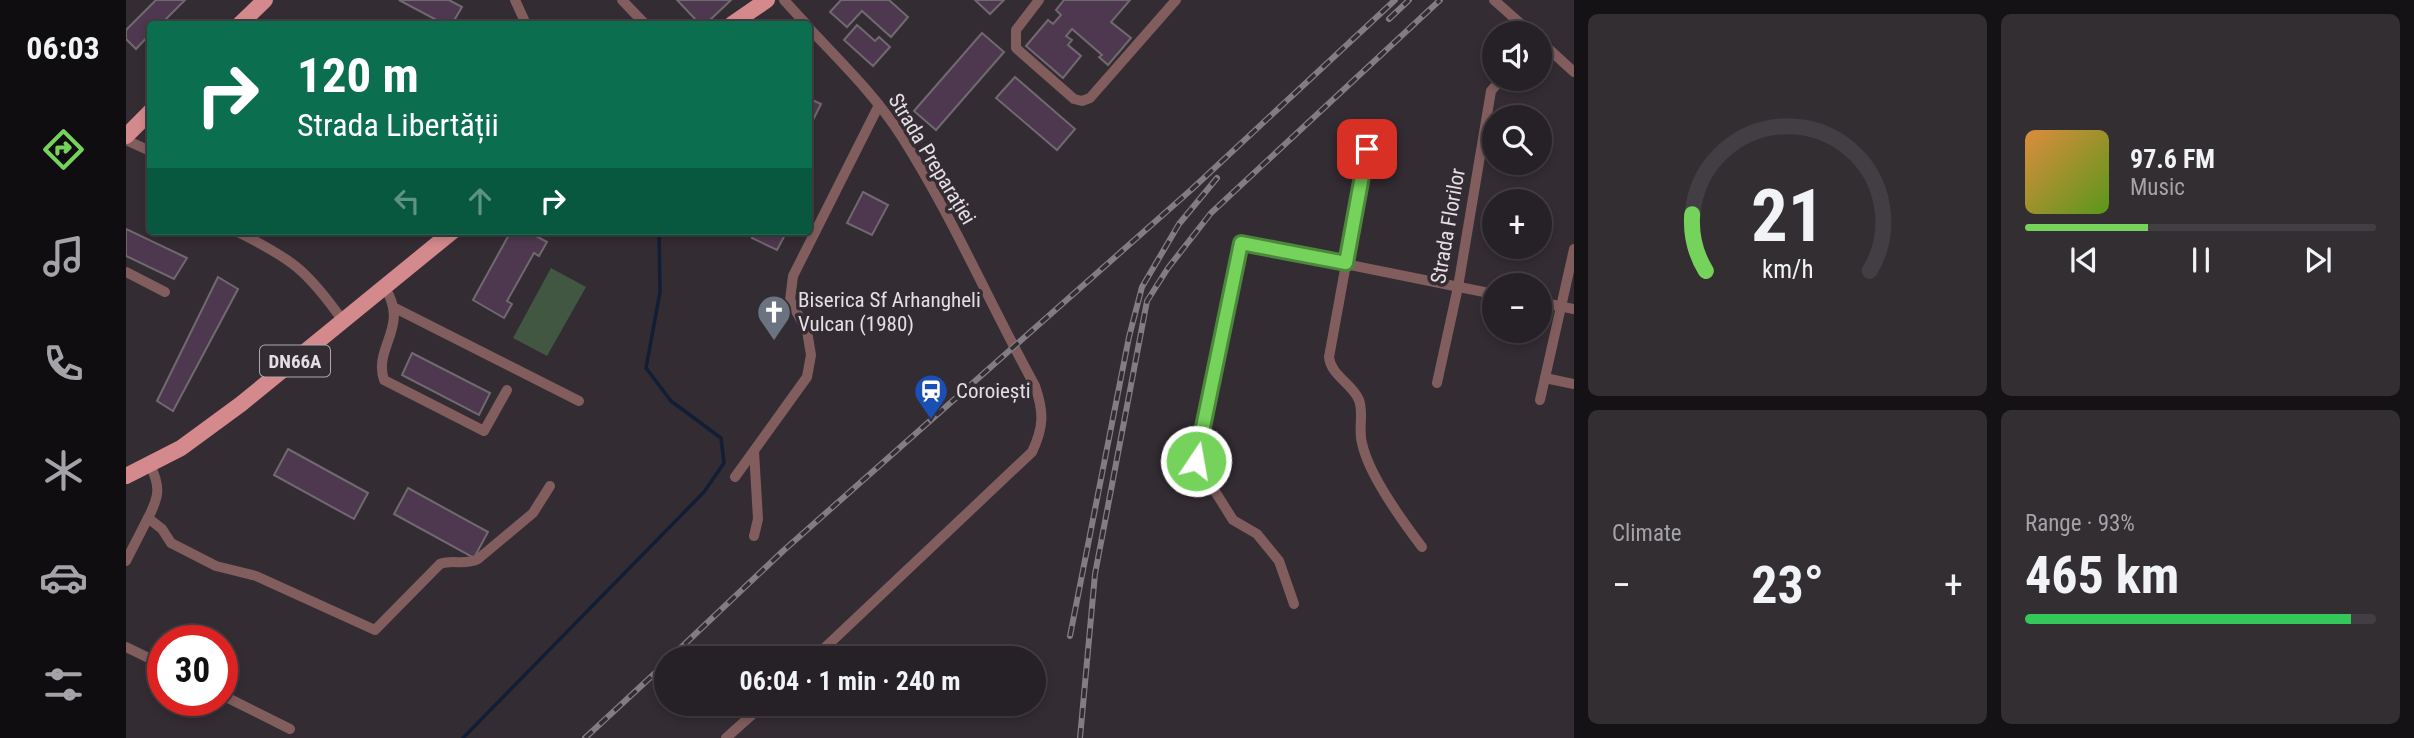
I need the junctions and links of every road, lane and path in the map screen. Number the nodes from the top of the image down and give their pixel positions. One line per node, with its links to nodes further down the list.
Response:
1 (265, 0): 9 (main road)
2 (515, 0): 10 (street)
3 (622, 0): 11 (street)
4 (767, 0): 12 (main road)
5 (784, 0): 13 (street, Strada Preparației)
6 (1039, 0): 7 (street)
7 (1176, 0)
8 (1497, 1): 14 (street)
9 (243, 21)
10 (525, 21)
11 (642, 21)
12 (736, 21)
13 (803, 21)
14 (1518, 21)
15 (812, 31): 19 (street, Strada Preparației)
16 (1552, 53): 17 (street)
17 (1574, 72)
18 (1491, 91): 29 (street, Strada Florilor)
19 (879, 105): 44 (street); 54 (street, Strada Preparației)
20 (147, 115): 21 (main road)
21 (126, 138): 22 (street)
22 (147, 149)
23 (1367, 149): 27 (street)
24 (243, 235): 37 (street)
25 (448, 235): 30 (main road, DN66A)
26 (1574, 249): 34 (street)
27 (1346, 263): 29 (street); 51 (street); 53 (street)
28 (126, 272): 31 (street)
29 (1458, 287): 32 (street); 39 (street, Strada Florilor)
30 (385, 288): 35 (street); 37 (main road, DN66A)
31 (165, 292)
32 (1482, 292)
33 (1552, 304): 34 (street)
34 (1562, 306): 36 (street); 38 (street)
35 (396, 308): 41 (street); 43 (street)
36 (1574, 309)
37 (343, 321): 45 (main road, DN66A)
38 (1545, 378): 40 (street); 42 (street)
39 (1437, 383)
40 (1574, 384)
41 (507, 390)
42 (1540, 400)
43 (579, 401)
44 (754, 451): 47 (street); 50 (street)
45 (150, 465): 46 (main road, DN66A); 49 (street)
46 (126, 476)
47 (735, 477)
48 (550, 486): 49 (street)
49 (148, 518): 52 (street)
50 (754, 536)
51 (1422, 547)
52 (126, 561)
53 (1294, 604)
54 (827, 646)
55 (126, 647): 56 (street)
56 (147, 657)
57 (238, 703): 59 (street)
58 (751, 716): 60 (street)
59 (290, 729)
60 (726, 738)

